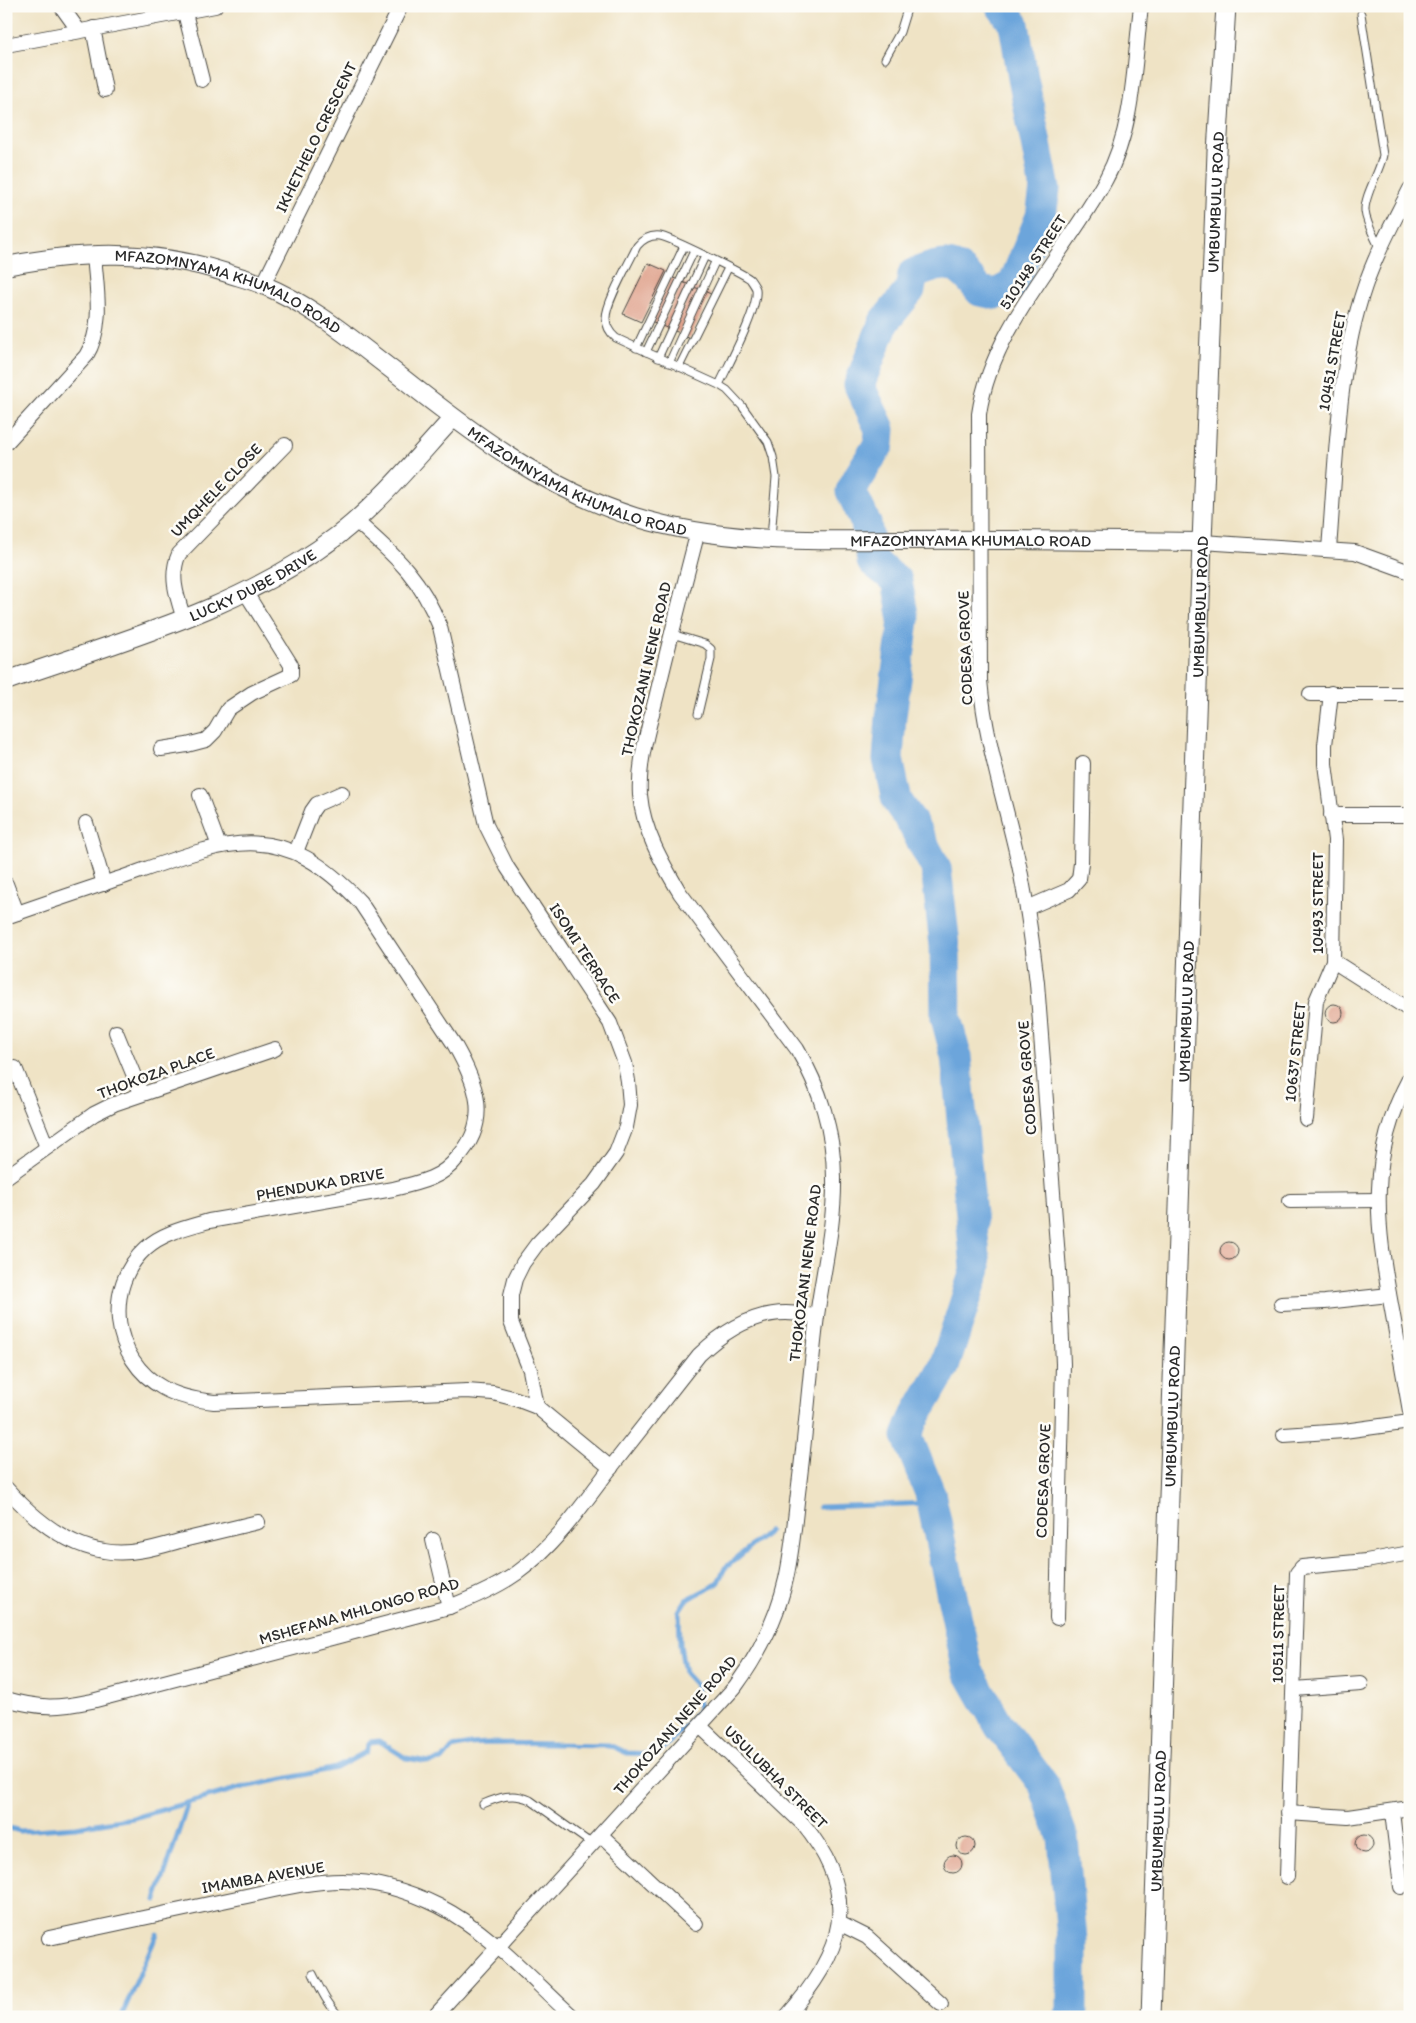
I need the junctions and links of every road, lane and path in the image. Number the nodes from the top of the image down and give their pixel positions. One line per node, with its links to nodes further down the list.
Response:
1 (61, 6): 9 (street)
2 (215, 6): 7 (street)
3 (402, 6): 23 (street, IKHETHELO CRESCENT)
4 (908, 6): 11 (lane)
5 (1141, 6): 36 (street, 510148 STREET)
6 (1226, 6): 37 (main road, UMBUMBULU ROAD)
7 (185, 13): 9 (street); 12 (street)
8 (1361, 14): 16 (lane)
9 (86, 30): 10 (street); 13 (street)
10 (6, 45)
11 (885, 60)
12 (202, 80)
13 (105, 90)
14 (1410, 189): 16 (street, 10451 STREET)
15 (684, 246): 17 (lane); 24 (lane); 24 (lane)
16 (1380, 250): 38 (street, 10451 STREET)
17 (694, 251): 19 (lane); 25 (lane)
18 (94, 254): 21 (street, MFAZOMNYAMA KHUMALO ROAD); 23 (street, MFAZOMNYAMA KHUMALO ROAD); 31 (street)
19 (705, 256): 20 (lane); 26 (lane)
20 (716, 262): 22 (lane); 27 (lane)
21 (6, 266)
22 (728, 268): 28 (lane); 29 (lane)
23 (263, 285): 30 (street, MFAZOMNYAMA KHUMALO ROAD)
24 (636, 348): 25 (lane)
25 (646, 352): 26 (lane)
26 (658, 358): 27 (lane)
27 (669, 363): 28 (lane)
28 (679, 367): 29 (lane)
29 (718, 385): 35 (lane)
30 (453, 418): 33 (street, LUCKY DUBE DRIVE); 34 (street, MFAZOMNYAMA KHUMALO ROAD)
31 (6, 443)
32 (285, 445): 41 (street, UMQHELE CLOSE)
33 (356, 521): 40 (street, LUCKY DUBE DRIVE); 77 (street, ISOMI TERRACE)
34 (698, 531): 35 (street, MFAZOMNYAMA KHUMALO ROAD); 42 (street, THOKOZANI NENE ROAD)
35 (771, 539): 36 (street, MFAZOMNYAMA KHUMALO ROAD)
36 (980, 541): 37 (street, MFAZOMNYAMA KHUMALO ROAD); 59 (street, CODESA GROVE)
37 (1202, 542): 38 (street); 109 (main road, UMBUMBULU ROAD)
38 (1329, 549): 39 (street)
39 (1410, 572)
40 (246, 593): 41 (street, LUCKY DUBE DRIVE); 48 (street)
41 (184, 619): 43 (street, LUCKY DUBE DRIVE)
42 (672, 634): 47 (lane); 75 (street, THOKOZANI NENE ROAD)
43 (6, 681)
44 (1330, 693): 45 (street); 46 (street); 52 (street, 10493 STREET)
45 (1310, 694)
46 (1410, 694)
47 (698, 714)
48 (161, 749)
49 (1083, 763): 59 (street)
50 (342, 792): 56 (street)
51 (200, 795): 55 (street)
52 (1331, 815): 53 (street); 61 (street, 10493 STREET)
53 (1410, 816)
54 (86, 823): 58 (street)
55 (219, 846): 56 (street, PHENDUKA DRIVE); 58 (street, PHENDUKA DRIVE)
56 (296, 852): 77 (street, PHENDUKA DRIVE)
57 (6, 884): 60 (street)
58 (104, 884): 60 (street, PHENDUKA DRIVE)
59 (1027, 908): 87 (street, CODESA GROVE)
60 (11, 915)
61 (1333, 961): 62 (street, 10493 STREET); 68 (street, 10637 STREET)
62 (1410, 1010)
63 (116, 1032): 67 (street)
64 (276, 1049): 67 (street, THOKOZA PLACE)
65 (15, 1068): 69 (street)
66 (1410, 1077): 71 (street)
67 (141, 1093): 69 (street, THOKOZA PLACE)
68 (1306, 1119)
69 (47, 1147): 70 (street, THOKOZA PLACE)
70 (6, 1177)
71 (1378, 1200): 72 (street); 73 (street)
72 (1290, 1201)
73 (1389, 1295): 74 (street); 76 (street)
74 (1281, 1304)
75 (817, 1316): 81 (street, MSHEFANA MHLONGO ROAD); 91 (street, THOKOZANI NENE ROAD)
76 (1406, 1359): 78 (street)
77 (537, 1407): 81 (street, PHENDUKA DRIVE)
78 (1410, 1411)
79 (1410, 1422): 80 (street)
80 (1284, 1435)
81 (611, 1468): 86 (street, MSHEFANA MHLONGO ROAD)
82 (6, 1488): 83 (street)
83 (258, 1522)
84 (433, 1540): 86 (street)
85 (1410, 1553): 89 (street, 10511 STREET)
86 (449, 1607): 90 (street, MSHEFANA MHLONGO ROAD)
87 (1057, 1618)
88 (1362, 1684): 89 (street)
89 (1294, 1689): 95 (street, 10511 STREET)
90 (6, 1699)
91 (700, 1727): 96 (street, THOKOZANI NENE ROAD); 99 (street, USULUBHA STREET)
92 (483, 1804): 96 (lane)
93 (1410, 1808): 94 (street)
94 (1392, 1812): 95 (street); 98 (street)
95 (1288, 1813): 97 (street, 10511 STREET)
96 (597, 1840): 100 (street); 102 (street, THOKOZANI NENE ROAD)
97 (1287, 1877)
98 (1401, 1887)
99 (839, 1923): 104 (street); 108 (street, USULUBHA STREET)
100 (696, 1924)
101 (49, 1938): 102 (street, IMAMBA AVENUE)
102 (498, 1948): 106 (street, THOKOZANI NENE ROAD); 107 (street, IMAMBA AVENUE)
103 (313, 1974): 105 (lane)
104 (941, 2004)
105 (340, 2017)
106 (434, 2017)
107 (573, 2017)
108 (786, 2017)
109 (1151, 2017)

